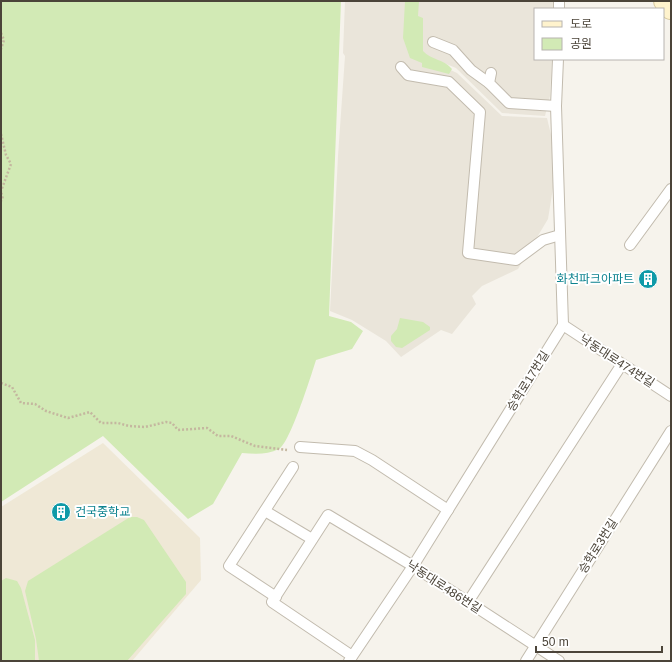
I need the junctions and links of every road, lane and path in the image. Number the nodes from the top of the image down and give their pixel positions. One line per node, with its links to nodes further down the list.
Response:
1 (665, 1): 2 (street)
2 (671, 8)
3 (1, 33): 5 (path)
4 (433, 42): 9 (lane)
5 (1, 49)
6 (558, 60): 10 (lane)
7 (401, 67): 15 (lane)
8 (491, 73): 9 (lane)
9 (489, 83): 10 (lane)
10 (556, 106): 15 (lane)
11 (1, 134): 13 (path)
12 (671, 189): 16 (lane)
13 (1, 192): 14 (path)
14 (1, 201)
15 (560, 235): 17 (lane)
16 (630, 244)
17 (563, 325): 18 (lane, 낙동대로474번길); 24 (lane, 승학로17번길)
18 (622, 364): 20 (lane, 낙동대로474번길); 29 (lane)
19 (1, 383): 22 (path)
20 (671, 396)
21 (671, 431): 30 (lane, 승학로3번길)
22 (300, 447): 24 (lane)
23 (293, 467): 25 (lane)
24 (448, 510): 27 (lane, 승학로17번길)
25 (265, 511): 26 (lane); 28 (lane)
26 (312, 540): 27 (lane, 낙동대로486번길); 28 (lane)
27 (413, 566): 29 (lane, 낙동대로486번길); 31 (lane, 승학로17번길)
28 (276, 597): 31 (lane)
29 (468, 602): 30 (lane, 낙동대로486번길)
30 (536, 646): 32 (lane, 승학로3번길); 33 (lane, 낙동대로486번길)
31 (350, 658)
32 (526, 661)
33 (559, 661)

